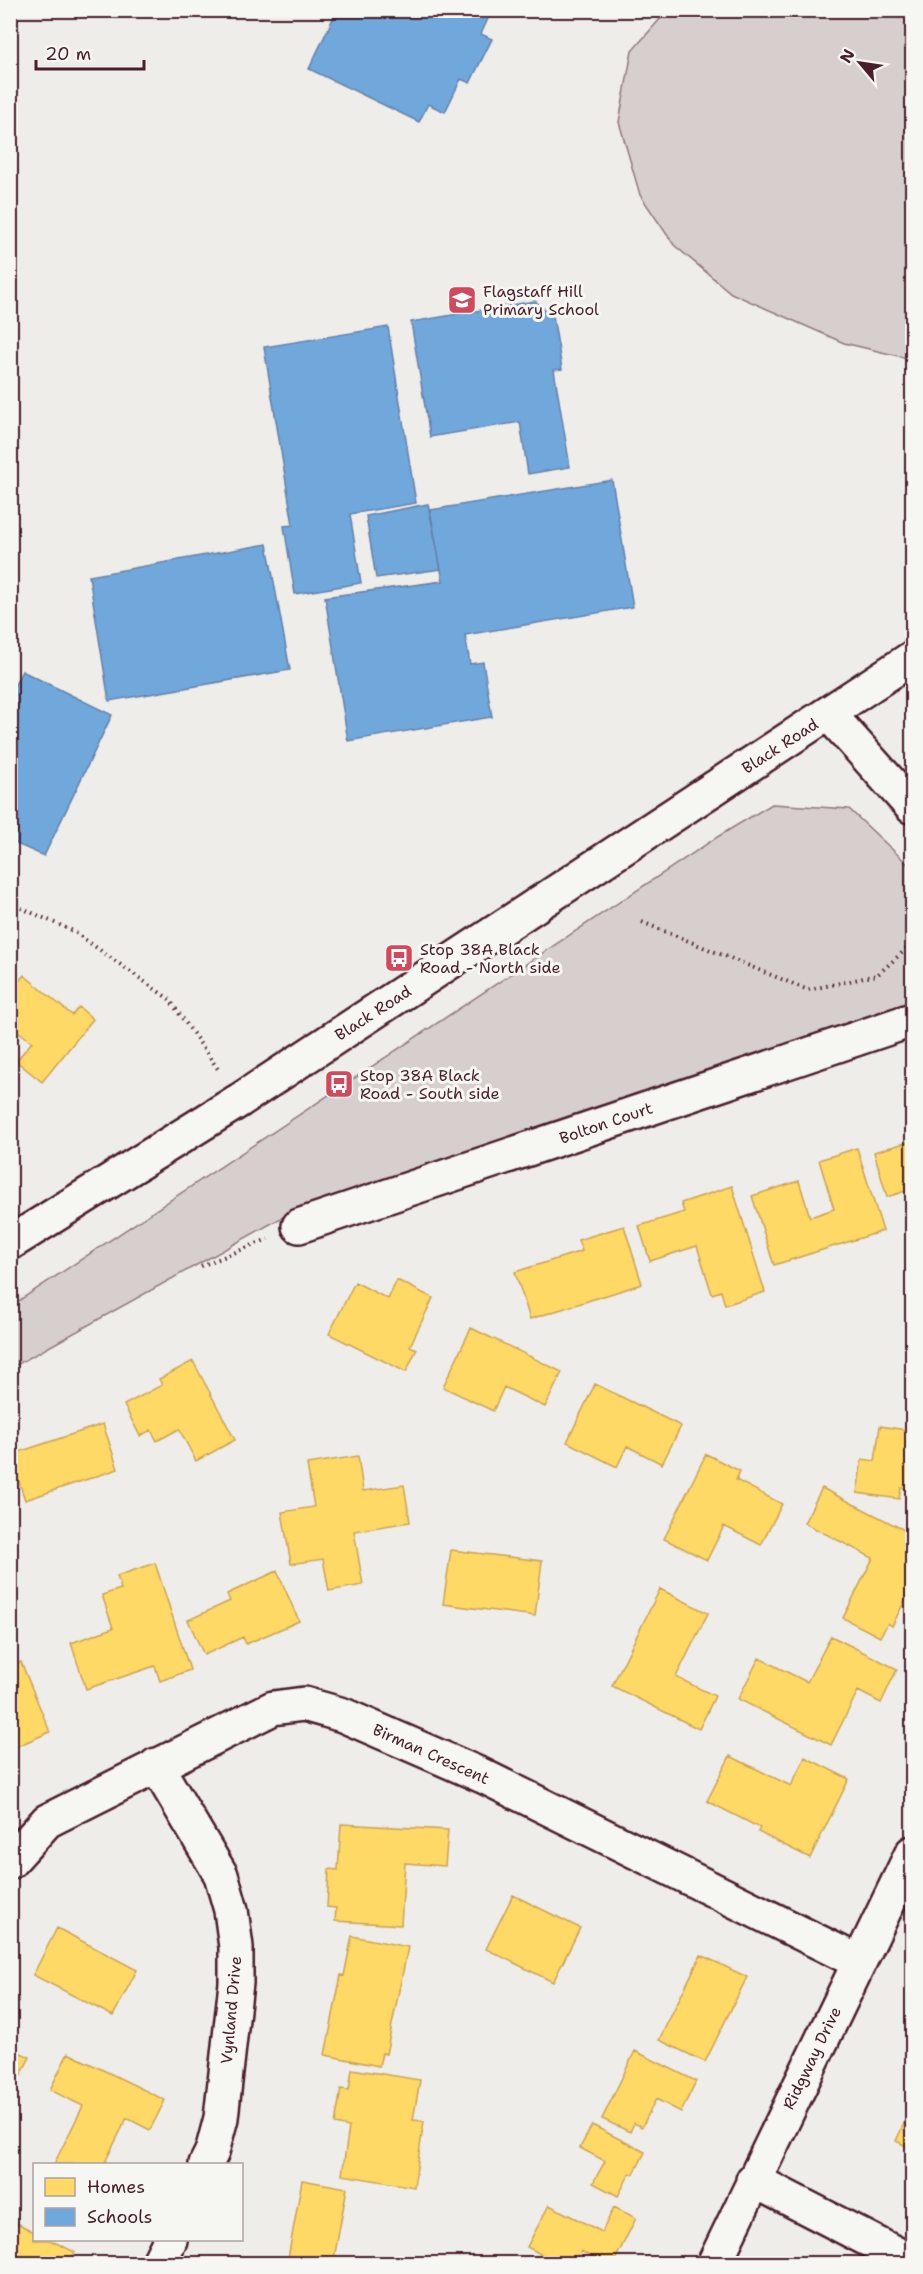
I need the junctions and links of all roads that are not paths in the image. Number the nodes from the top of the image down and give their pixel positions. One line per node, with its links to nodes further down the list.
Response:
1 (912, 658): 2 (street, Black Road)
2 (829, 714): 3 (street); 6 (street, Black Road)
3 (912, 807)
4 (912, 1020): 5 (street, Bolton Court)
5 (299, 1226)
6 (10, 1243)
7 (156, 1765): 9 (street, Birman Crescent); 10 (street, Birman Crescent); 11 (street, Vynland Drive)
8 (912, 1852): 10 (street, Ridgway Drive)
9 (10, 1862)
10 (859, 1962): 12 (street, Ridgway Drive)
11 (206, 2163)
12 (753, 2180): 14 (street); 16 (street, Ridgway Drive)
13 (170, 2241): 15 (street)
14 (912, 2262)
15 (158, 2264)
16 (714, 2264)

